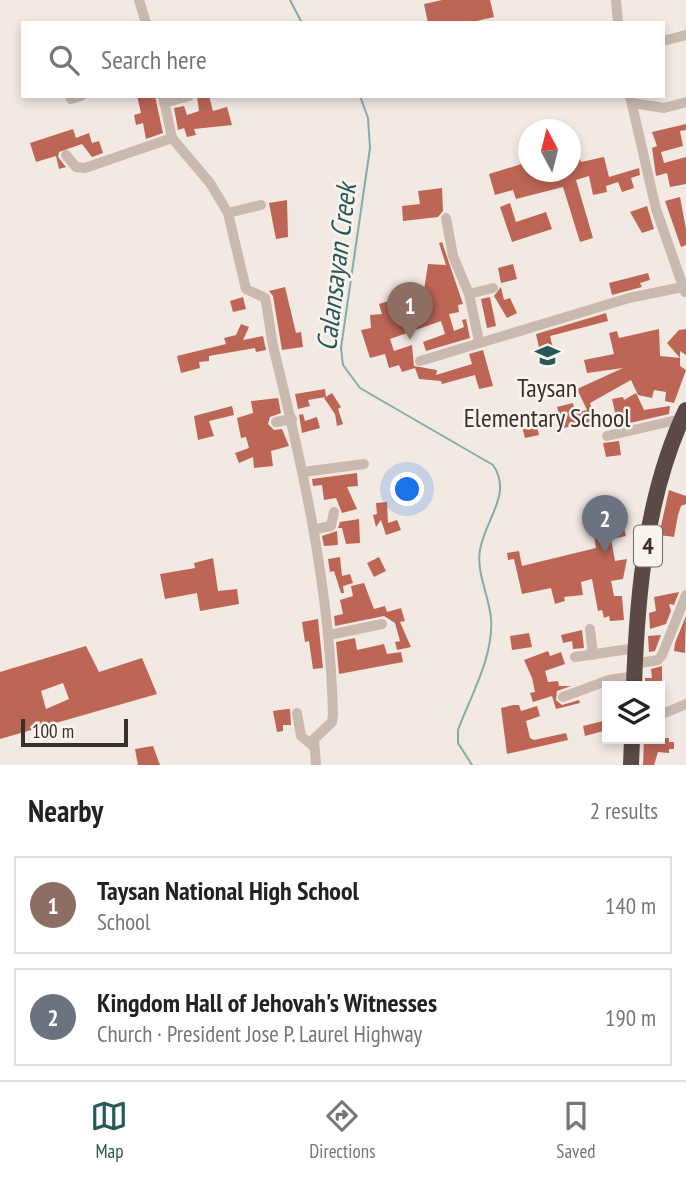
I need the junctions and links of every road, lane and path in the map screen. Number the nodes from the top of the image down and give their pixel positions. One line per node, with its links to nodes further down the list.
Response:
1 (139, 0): 3 (street)
2 (615, 0): 4 (street)
3 (145, 21)
4 (618, 21)
5 (686, 35): 6 (street)
6 (665, 40)
7 (164, 100): 10 (street)
8 (631, 100): 9 (street); 16 (street)
9 (686, 102)
10 (172, 138): 11 (street); 13 (street)
11 (66, 155)
12 (261, 205): 13 (street)
13 (228, 213): 21 (street)
14 (446, 218): 17 (street)
15 (493, 288): 17 (street)
16 (685, 290): 18 (street)
17 (469, 294): 18 (street)
18 (479, 341): 19 (street)
19 (420, 361)
20 (684, 415): 23 (street); 34 (highway, 4)
21 (292, 419): 22 (street); 25 (street)
22 (276, 422)
23 (607, 436)
24 (364, 464): 25 (street)
25 (303, 472): 27 (street)
26 (334, 513): 27 (street)
27 (316, 529): 31 (street)
28 (686, 595): 34 (street)
29 (382, 624): 31 (street)
30 (590, 629): 32 (street)
31 (329, 635): 40 (street)
32 (593, 655): 33 (street); 34 (street)
33 (575, 657)
34 (635, 669): 35 (street)
35 (564, 697)
36 (686, 704): 38 (street)
37 (297, 713): 40 (street)
38 (665, 713)
39 (632, 744): 42 (highway)
40 (313, 746): 41 (street)
41 (316, 765)
42 (631, 765)

